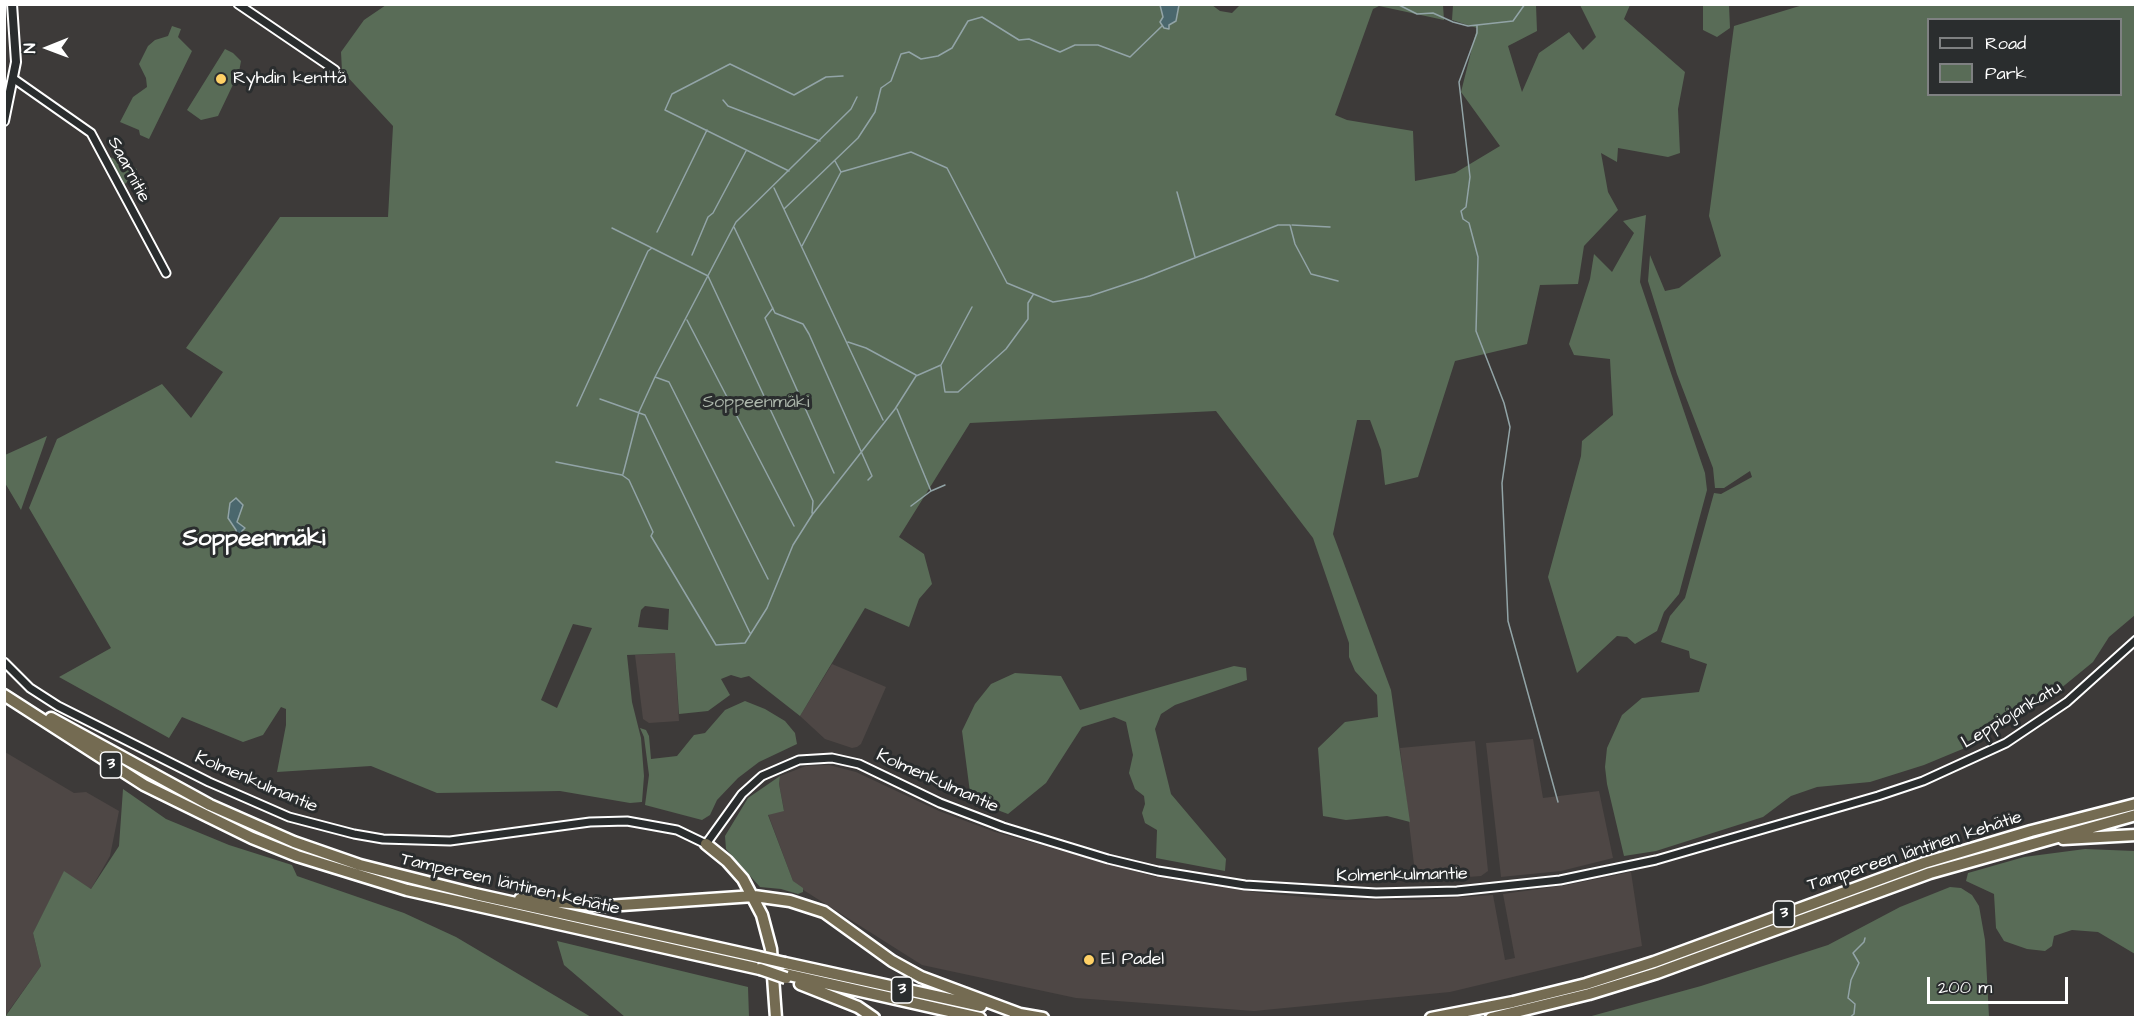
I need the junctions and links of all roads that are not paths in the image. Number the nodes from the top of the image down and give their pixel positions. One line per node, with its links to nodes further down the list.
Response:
1 (12, 4): 4 (main road)
2 (238, 4): 3 (street)
3 (335, 70)
4 (14, 79): 5 (main road); 6 (street, Saarnitie)
5 (4, 121)
6 (166, 273)
7 (2136, 640): 11 (street, Leppiojankatu)
8 (4, 662): 16 (street, Kolmenkulmantie)
9 (4, 688): 17 (highway, Tampereen läntinen kehätie / 3)
10 (4, 695): 19 (highway, Tampereen läntinen kehätie / 3, bridge)
11 (1923, 781): 16 (street, Kolmenkulmantie)
12 (2133, 804): 25 (highway, Tampereen läntinen kehätie / 3)
13 (2136, 815): 15 (highway, Tampereen läntinen kehätie / 3)
14 (2136, 836): 15 (highway)
15 (2033, 842): 26 (highway, Tampereen läntinen kehätie / 3)
16 (706, 844): 18 (highway)
17 (475, 894): 18 (highway); 19 (highway, Tampereen läntinen kehätie / 3, bridge)
18 (754, 896): 20 (highway); 21 (highway)
19 (785, 972): 20 (highway, Tampereen läntinen kehätie / 3); 22 (highway); 23 (highway, Tampereen läntinen kehätie / 3)
20 (1020, 1014): 24 (highway, Tampereen läntinen kehätie / 3)
21 (777, 1017)
22 (874, 1017)
23 (980, 1017)
24 (1043, 1017)
25 (1431, 1017)
26 (1491, 1017)

